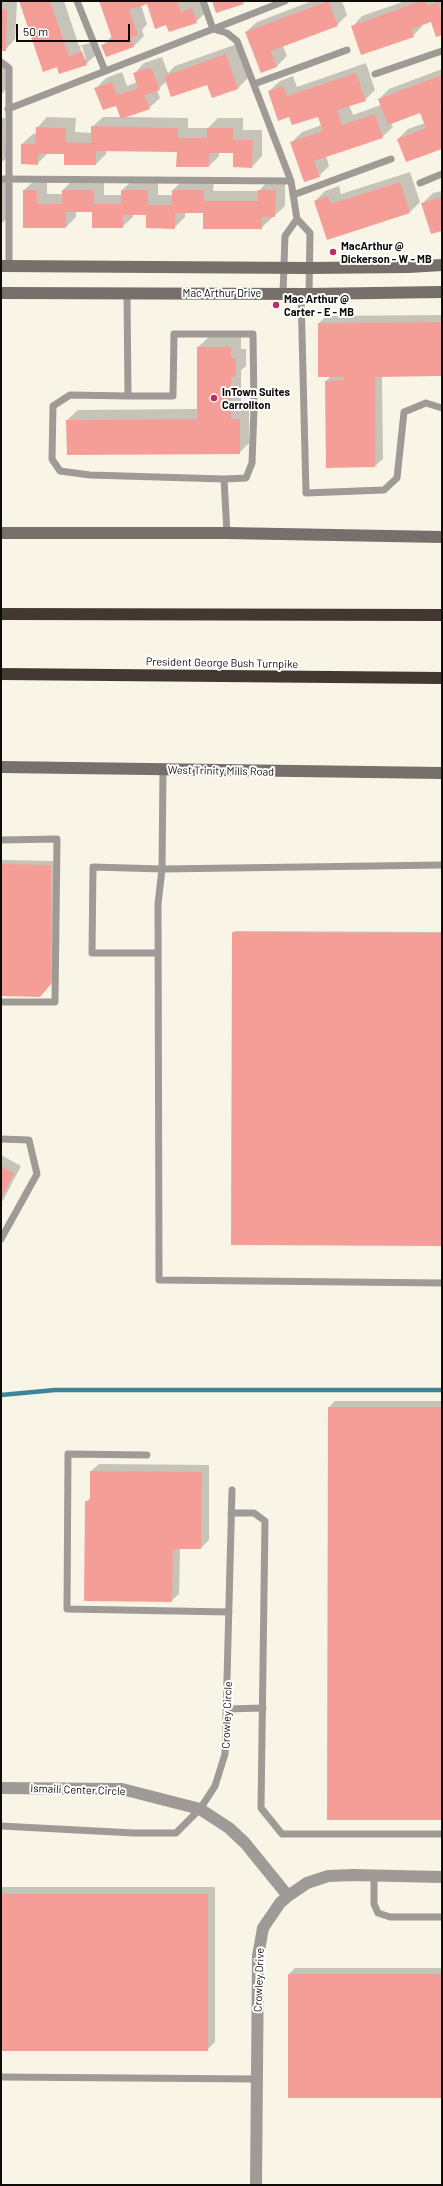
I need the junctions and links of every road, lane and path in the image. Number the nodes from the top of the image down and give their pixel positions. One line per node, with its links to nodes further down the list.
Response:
1 (77, 1): 8 (lane)
2 (203, 1): 4 (lane)
3 (285, 1): 4 (lane)
4 (213, 29): 8 (lane); 10 (lane)
5 (347, 50): 10 (lane)
6 (442, 51): 9 (lane)
7 (1, 62): 11 (lane)
8 (105, 71): 11 (lane)
9 (375, 74)
10 (254, 84): 15 (lane)
11 (8, 109): 14 (lane)
12 (391, 159): 17 (lane)
13 (442, 174): 16 (lane)
14 (4, 179): 15 (lane); 20 (lane)
15 (291, 181): 17 (lane)
16 (420, 183)
17 (293, 195): 18 (lane)
18 (297, 219): 21 (lane); 22 (lane)
19 (442, 265): 22 (main road)
20 (5, 266): 21 (main road)
21 (284, 268): 22 (main road); 26 (lane)
22 (308, 268): 27 (lane)
23 (442, 292): 27 (main road, Mac Arthur Drive)
24 (1, 293): 25 (main road, Mac Arthur Drive)
25 (127, 293): 26 (main road, Mac Arthur Drive); 28 (lane)
26 (283, 294): 27 (main road, Mac Arthur Drive)
27 (305, 294): 29 (lane)
28 (128, 396): 30 (lane); 30 (lane)
29 (442, 408)
30 (224, 479): 32 (lane)
31 (1, 533): 32 (main road)
32 (227, 533): 33 (main road)
33 (442, 537)
34 (1, 614): 35 (highway)
35 (437, 615)
36 (1, 674): 37 (highway, President George Bush Turnpike)
37 (438, 678)
38 (1, 767): 39 (main road, West Trinity Mills Road)
39 (163, 770): 40 (main road, West Trinity Mills Road); 43 (lane)
40 (442, 773)
41 (1, 840): 45 (lane)
42 (442, 865): 43 (lane)
43 (162, 869): 44 (lane); 44 (lane)
44 (158, 953): 48 (lane)
45 (1, 1002)
46 (1, 1139): 47 (lane)
47 (1, 1239)
48 (442, 1283)
49 (147, 1455): 52 (lane)
50 (232, 1490): 51 (lane, Crowley Circle)
51 (231, 1514): 52 (lane, Crowley Circle); 53 (lane)
52 (229, 1612): 54 (lane, Crowley Circle)
53 (262, 1708): 54 (lane); 58 (lane)
54 (227, 1709): 56 (lane, Crowley Circle)
55 (1, 1788): 56 (street, Ismaili Center Circle)
56 (200, 1809): 57 (lane, Crowley Circle); 61 (street)
57 (1, 1826)
58 (442, 1834)
59 (374, 1875): 60 (street, Crowley Drive); 61 (street, Crowley Drive); 62 (lane)
60 (442, 1877)
61 (288, 1896): 64 (street, Crowley Drive)
62 (442, 1917)
63 (1, 2077): 64 (lane)
64 (257, 2079): 65 (street, Crowley Drive)
65 (256, 2185)

